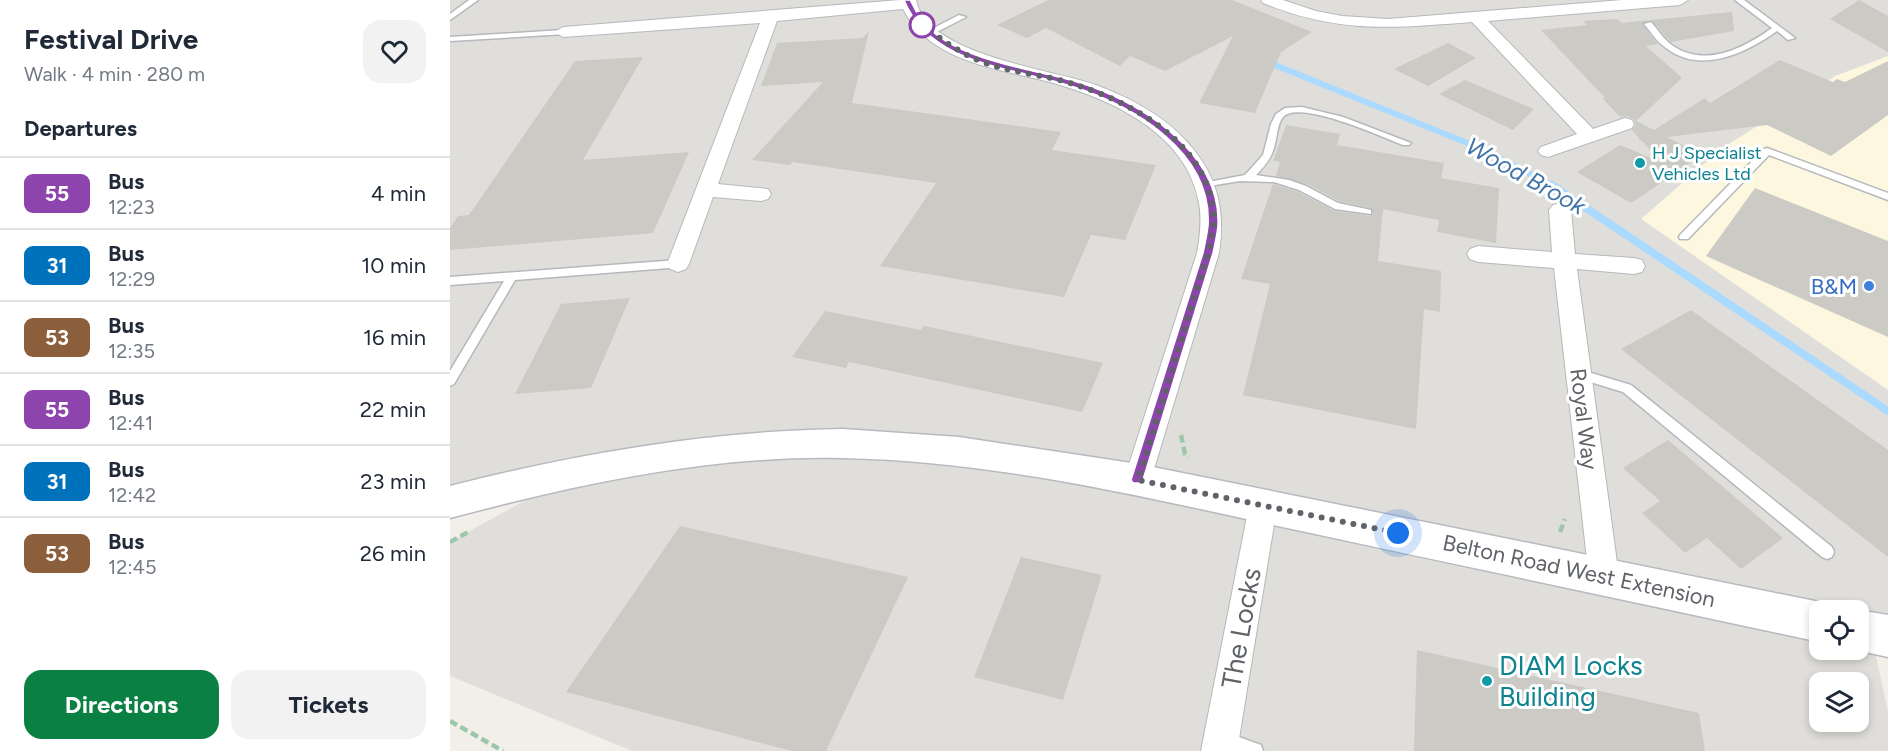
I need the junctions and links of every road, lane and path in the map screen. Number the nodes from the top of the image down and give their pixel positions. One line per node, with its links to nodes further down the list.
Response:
1 (474, 0): 9 (lane)
2 (1269, 0): 8 (street)
3 (1680, 0): 8 (street)
4 (1739, 0): 12 (lane)
5 (908, 2): 6 (street); 14 (street)
6 (770, 17): 11 (street); 24 (street)
7 (962, 17): 14 (lane)
8 (1476, 17): 19 (street)
9 (450, 18)
10 (1648, 24): 12 (lane)
11 (629, 28): 13 (street); 17 (street)
12 (1777, 28): 15 (lane)
13 (563, 32): 16 (lane)
14 (930, 32): 23 (street)
15 (1791, 38)
16 (450, 39)
17 (619, 44)
18 (1625, 124): 19 (street)
19 (1590, 137): 21 (street)
20 (1406, 143): 22 (lane)
21 (1548, 151)
22 (1249, 176): 23 (lane); 28 (lane)
23 (1206, 185): 38 (street)
24 (707, 190): 25 (street); 32 (street)
25 (761, 194)
26 (1888, 197): 29 (lane)
27 (1560, 210): 31 (street, Royal Way)
28 (1367, 212)
29 (1684, 237)
30 (1478, 254): 31 (street)
31 (1564, 260): 33 (street); 36 (street, Royal Way)
32 (678, 264): 34 (lane)
33 (1634, 266)
34 (511, 278): 35 (lane); 37 (lane)
35 (450, 281)
36 (1578, 374): 41 (lane); 42 (street, Royal Way)
37 (450, 381)
38 (1138, 480): 39 (street, Belton Road West Extension); 40 (street, Belton Road West Extension)
39 (450, 502)
40 (1263, 506): 42 (street, Belton Road West Extension); 47 (street, The Locks)
41 (1827, 552)
42 (1604, 577): 43 (street, Belton Road West Extension)
43 (1809, 620)
44 (1869, 632): 45 (street)
45 (1888, 636)
46 (450, 721): 48 (path)
47 (1220, 745): 49 (lane)
48 (503, 751)
49 (1255, 751)

